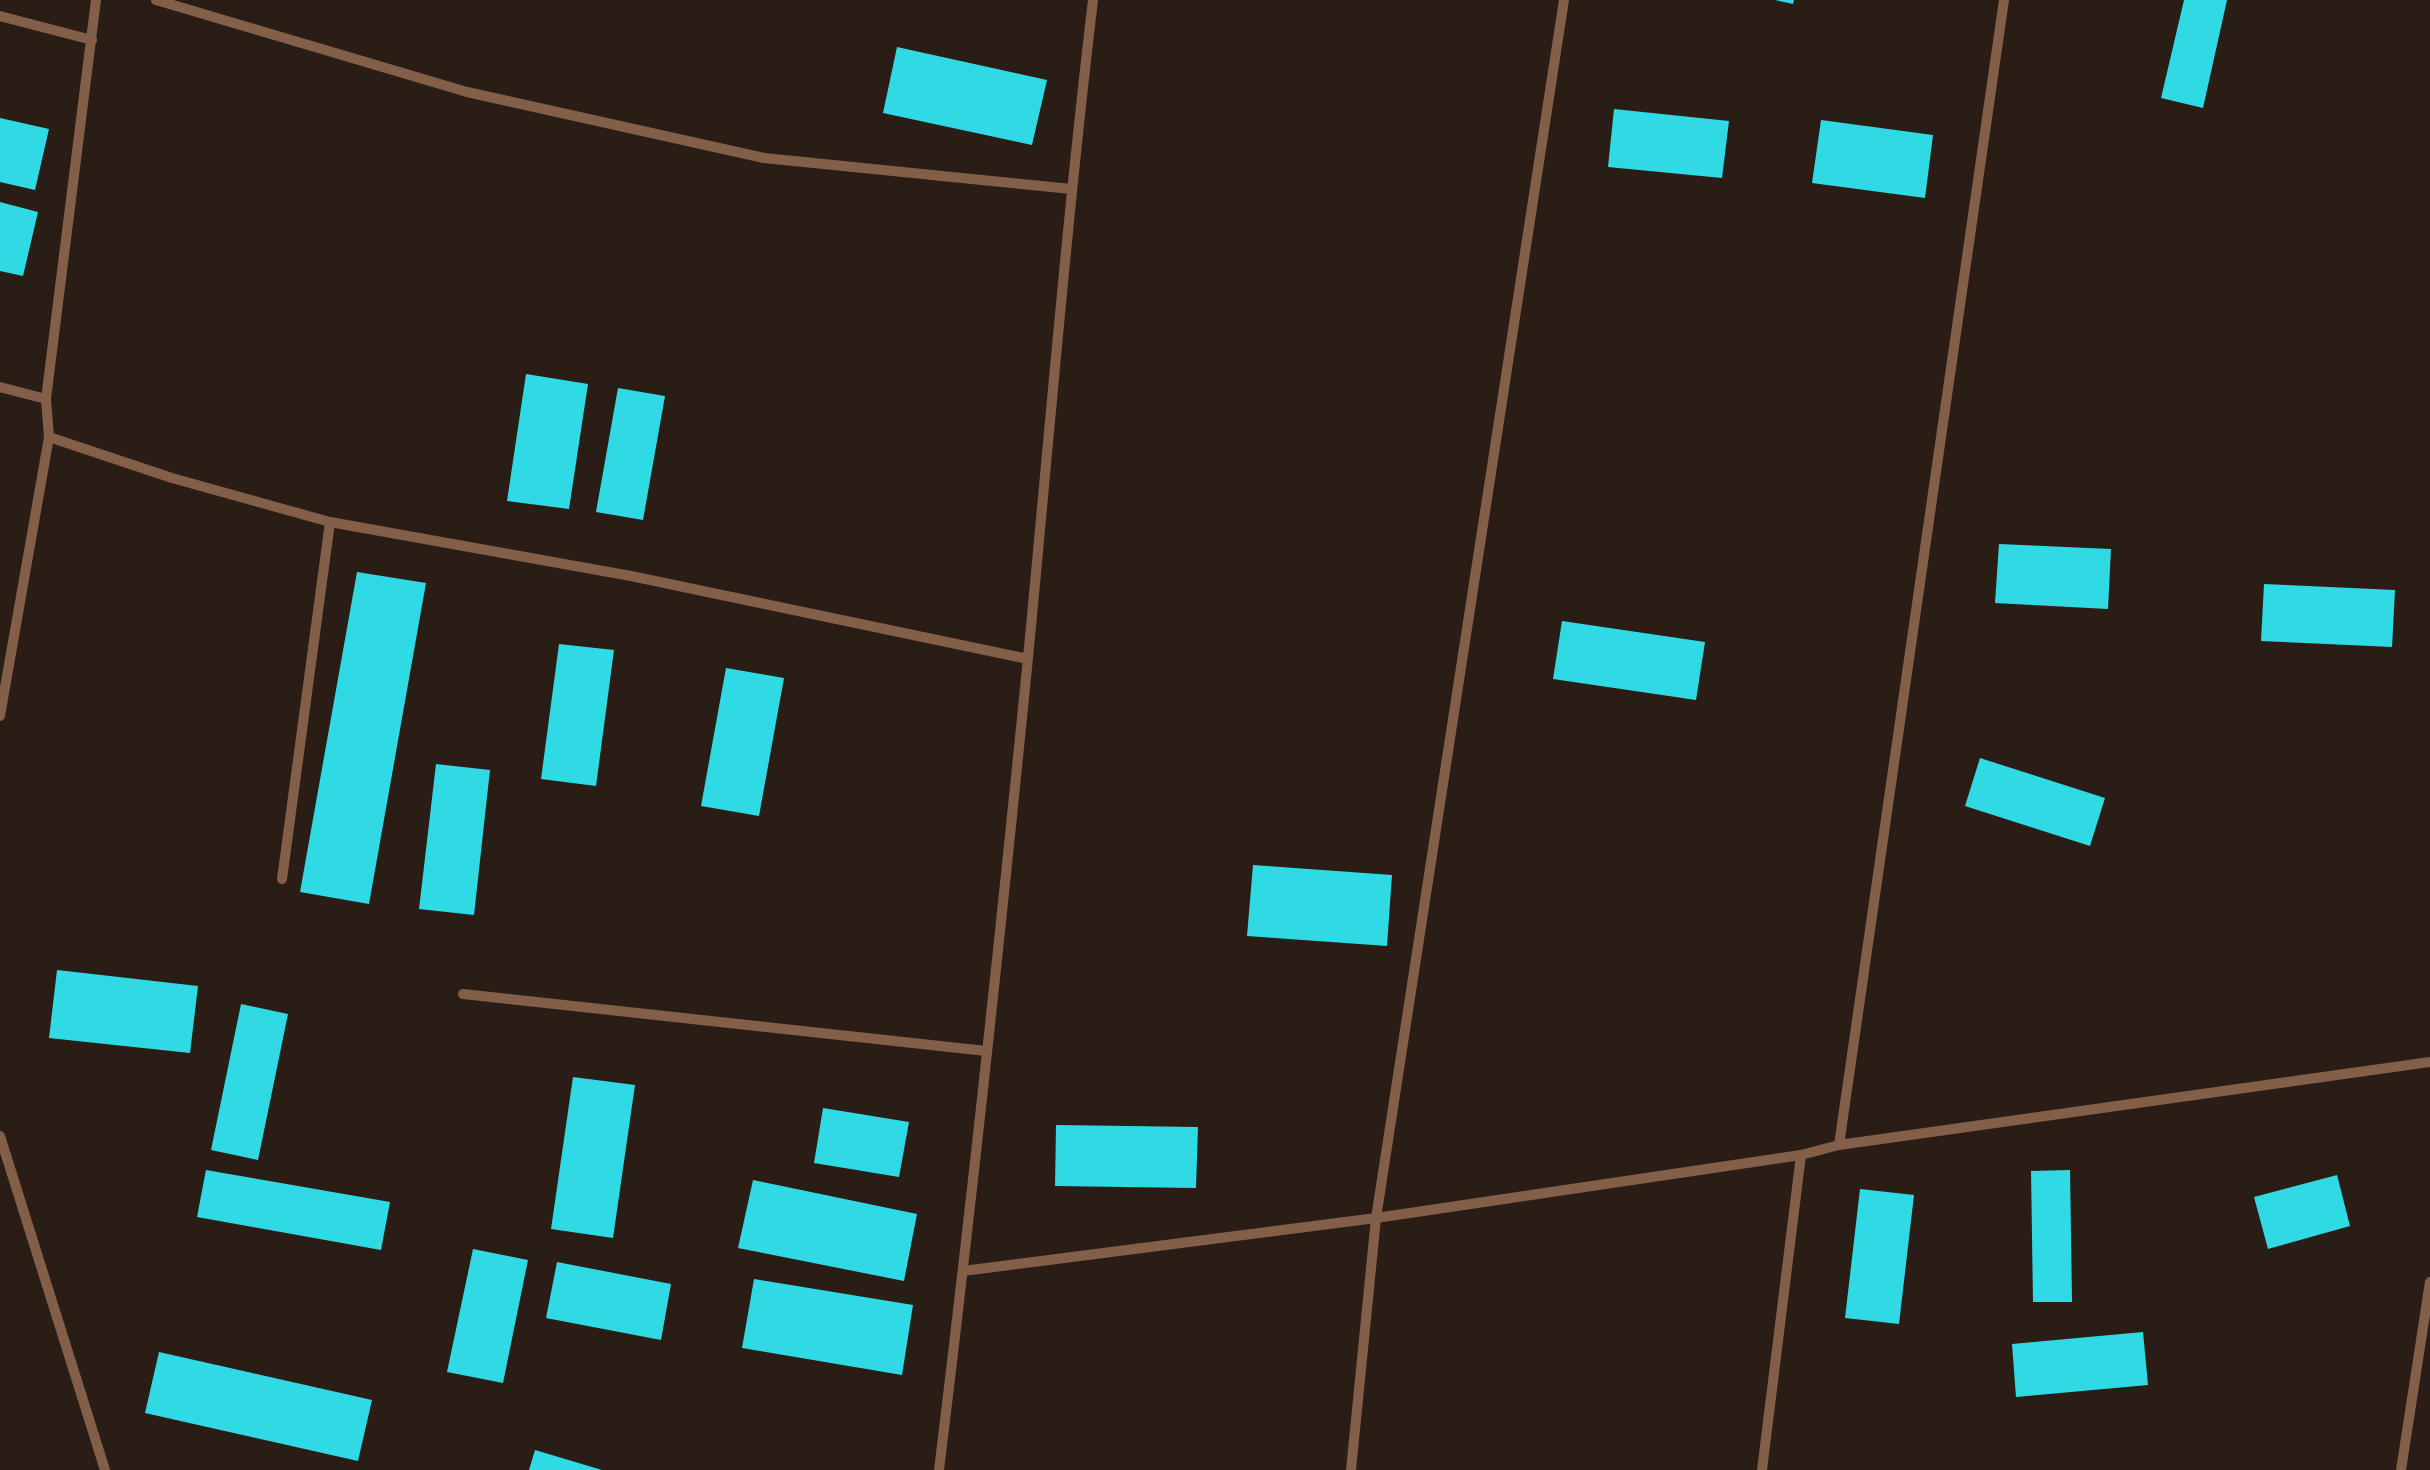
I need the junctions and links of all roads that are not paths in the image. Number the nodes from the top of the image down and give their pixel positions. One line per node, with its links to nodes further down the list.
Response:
1 (96, 0): 7 (street)
2 (156, 0): 8 (street)
3 (1093, 0): 8 (street)
4 (1564, 0): 22 (street)
5 (2004, 0): 20 (street)
6 (0, 16): 7 (street)
7 (92, 40): 10 (street)
8 (1071, 189): 13 (street)
9 (0, 387): 10 (street)
10 (46, 399): 11 (street)
11 (48, 437): 12 (street); 14 (street)
12 (330, 522): 13 (street); 15 (street)
13 (1028, 659): 17 (street)
14 (0, 716)
15 (282, 879)
16 (463, 994): 17 (street)
17 (986, 1051): 23 (street)
18 (2430, 1062): 20 (street)
19 (0, 1136): 25 (street)
20 (1839, 1144): 21 (street)
21 (1801, 1155): 22 (street); 28 (street)
22 (1376, 1218): 23 (street); 27 (street)
23 (963, 1271): 26 (street)
24 (2430, 1282): 29 (street)
25 (105, 1470)
26 (939, 1470)
27 (1351, 1470)
28 (1762, 1470)
29 (2401, 1470)

